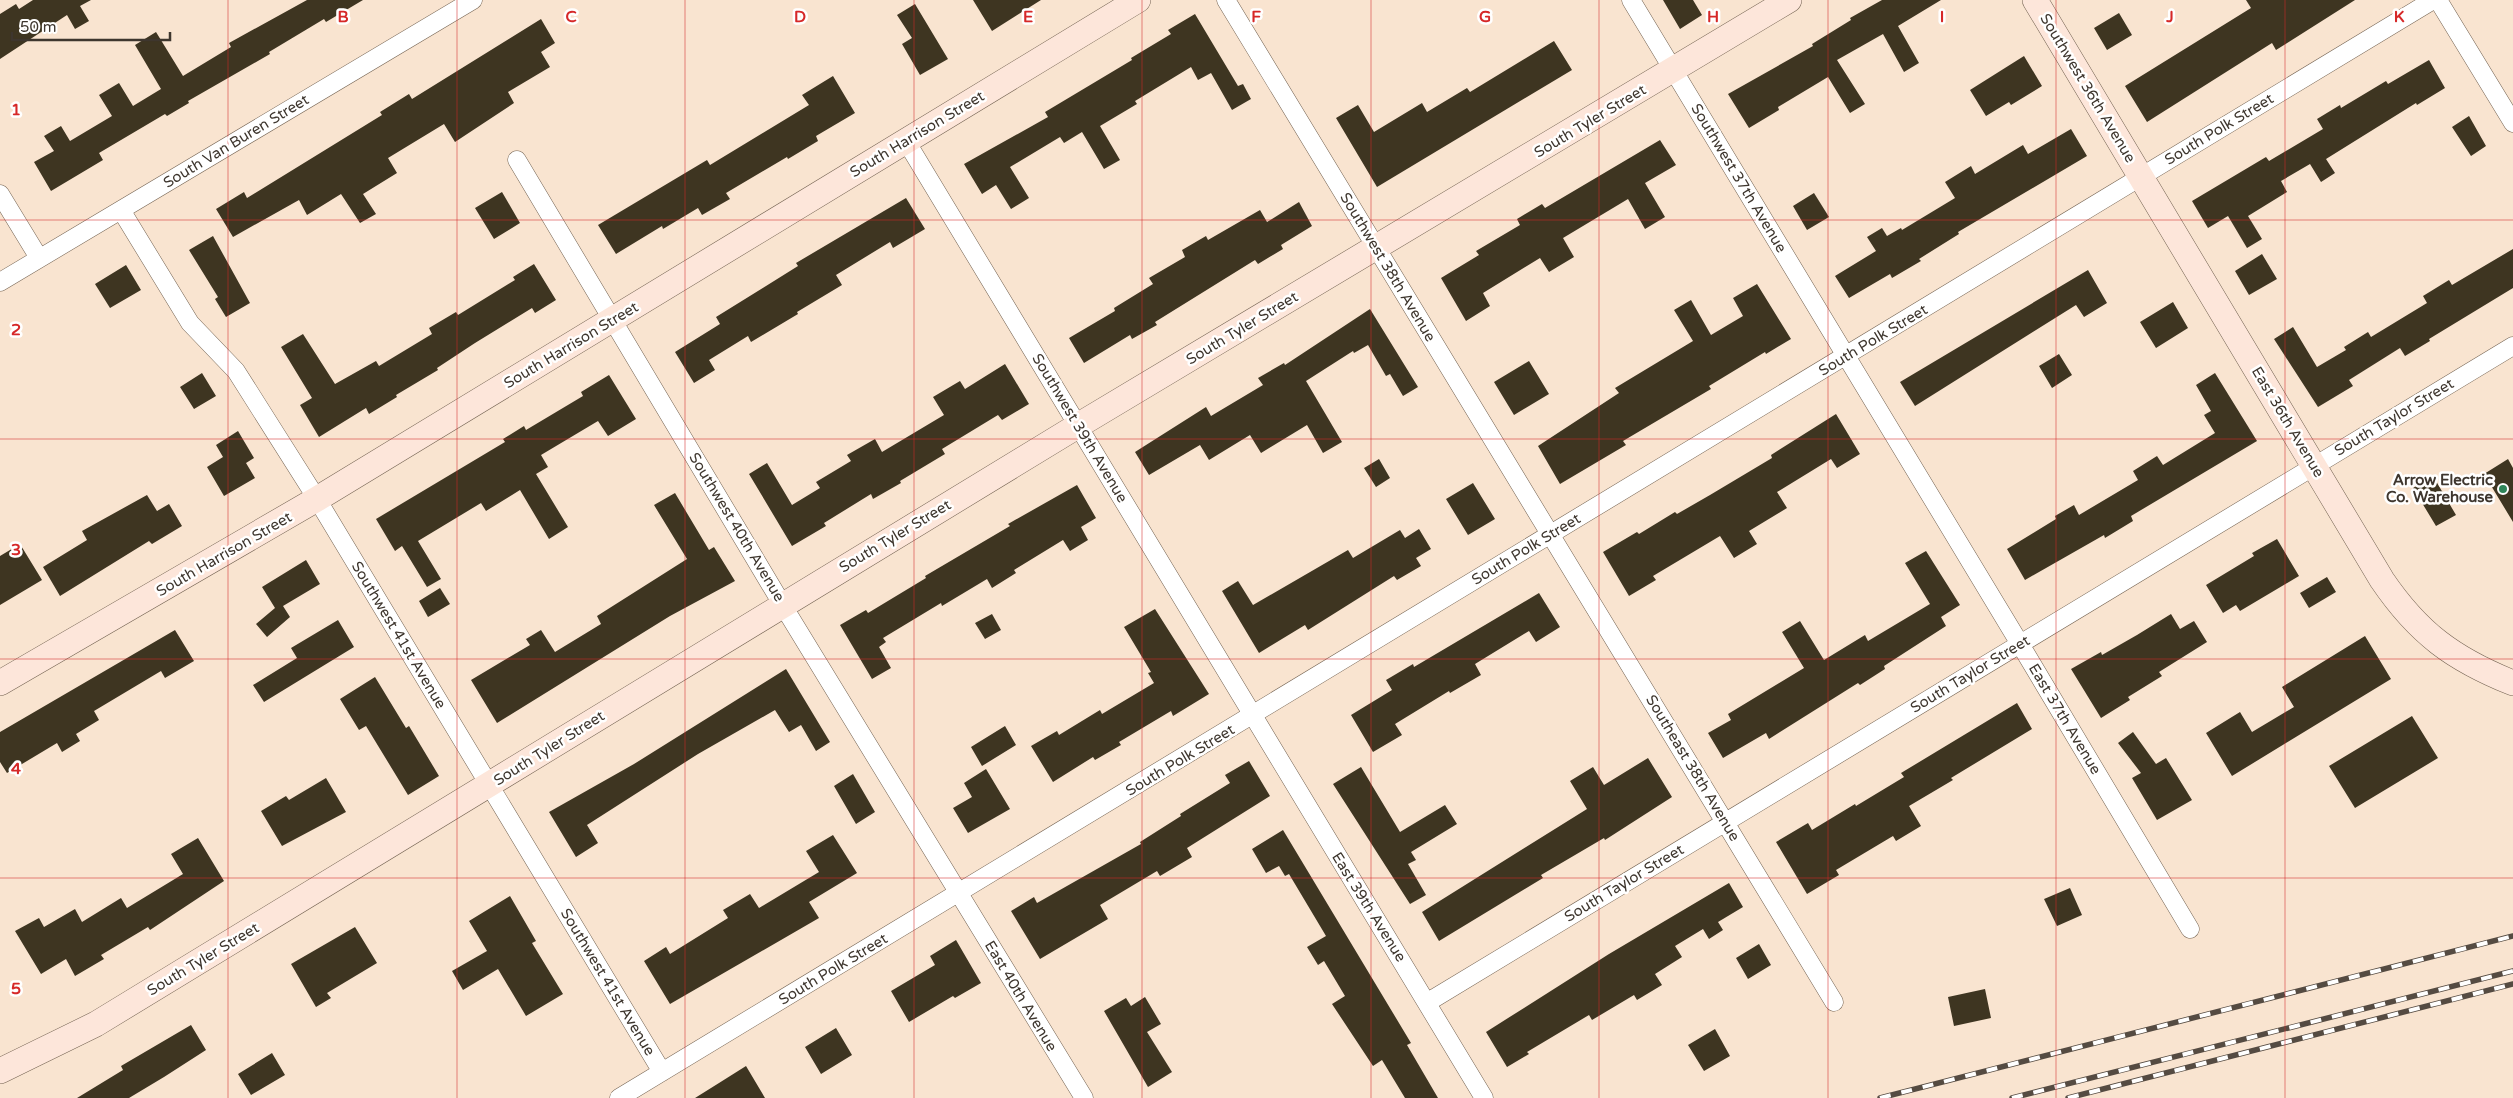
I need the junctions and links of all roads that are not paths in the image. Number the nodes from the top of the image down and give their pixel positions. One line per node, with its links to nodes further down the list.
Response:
1 (473, 0): 15 (street, South Van Buren Street)
2 (1138, 0): 11 (main road, South Harrison Street)
3 (1226, 0): 16 (street, Southwest 38th Avenue)
4 (1631, 0): 9 (street, Southwest 37th Avenue)
5 (1789, 0): 9 (main road, South Tyler Street)
6 (2035, 0): 13 (main road, Southwest 36th Avenue)
7 (2433, 0): 13 (street, South Polk Street)
8 (2438, 0): 10 (street)
9 (1674, 70): 16 (main road, South Tyler Street); 21 (street, Southwest 37th Avenue)
10 (2513, 123)
11 (906, 141): 19 (main road, South Harrison Street); 22 (street, Southwest 39th Avenue)
12 (517, 160): 19 (street, Southwest 40th Avenue)
13 (2141, 177): 21 (street, South Polk Street); 23 (main road, East 36th Avenue)
14 (0, 194): 17 (street)
15 (121, 210): 17 (street, South Van Buren Street); 24 (street, Southwest 41st Avenue)
16 (1376, 248): 22 (main road, South Tyler Street); 25 (street, Southwest 38th Avenue)
17 (39, 258): 18 (street, South Van Buren Street)
18 (0, 282)
19 (612, 319): 24 (main road, South Harrison Street); 26 (street, Southwest 40th Avenue)
20 (2513, 346): 23 (street, South Taylor Street)
21 (1847, 356): 25 (street, South Polk Street); 27 (street, East 37th Avenue)
22 (1079, 425): 26 (main road, South Tyler Street); 30 (street, Southwest 39th Avenue)
23 (2314, 466): 27 (street, South Taylor Street); 29 (main road, East 36th Avenue)
24 (318, 499): 28 (main road, South Harrison Street); 31 (street, Southwest 41st Avenue)
25 (1551, 534): 30 (street, South Polk Street); 32 (street, Southeast 38th Avenue)
26 (782, 604): 31 (main road, South Tyler Street); 33 (street, Southwest 40th Avenue)
27 (2020, 644): 32 (street, South Taylor Street); 34 (street, East 37th Avenue)
28 (0, 683)
29 (2513, 683)
30 (1252, 716): 33 (street, South Polk Street); 35 (street, East 39th Avenue)
31 (490, 785): 37 (main road, South Tyler Street); 38 (street, Southwest 41st Avenue)
32 (1726, 822): 35 (street, South Taylor Street); 36 (street, Southeast 38th Avenue)
33 (959, 893): 38 (street, South Polk Street); 40 (street, East 40th Avenue)
34 (2190, 929)
35 (1428, 1002): 41 (street, East 39th Avenue)
36 (1834, 1002)
37 (0, 1071)
38 (662, 1072): 39 (street, South Polk Street)
39 (619, 1098)
40 (1084, 1098)
41 (1484, 1098)

